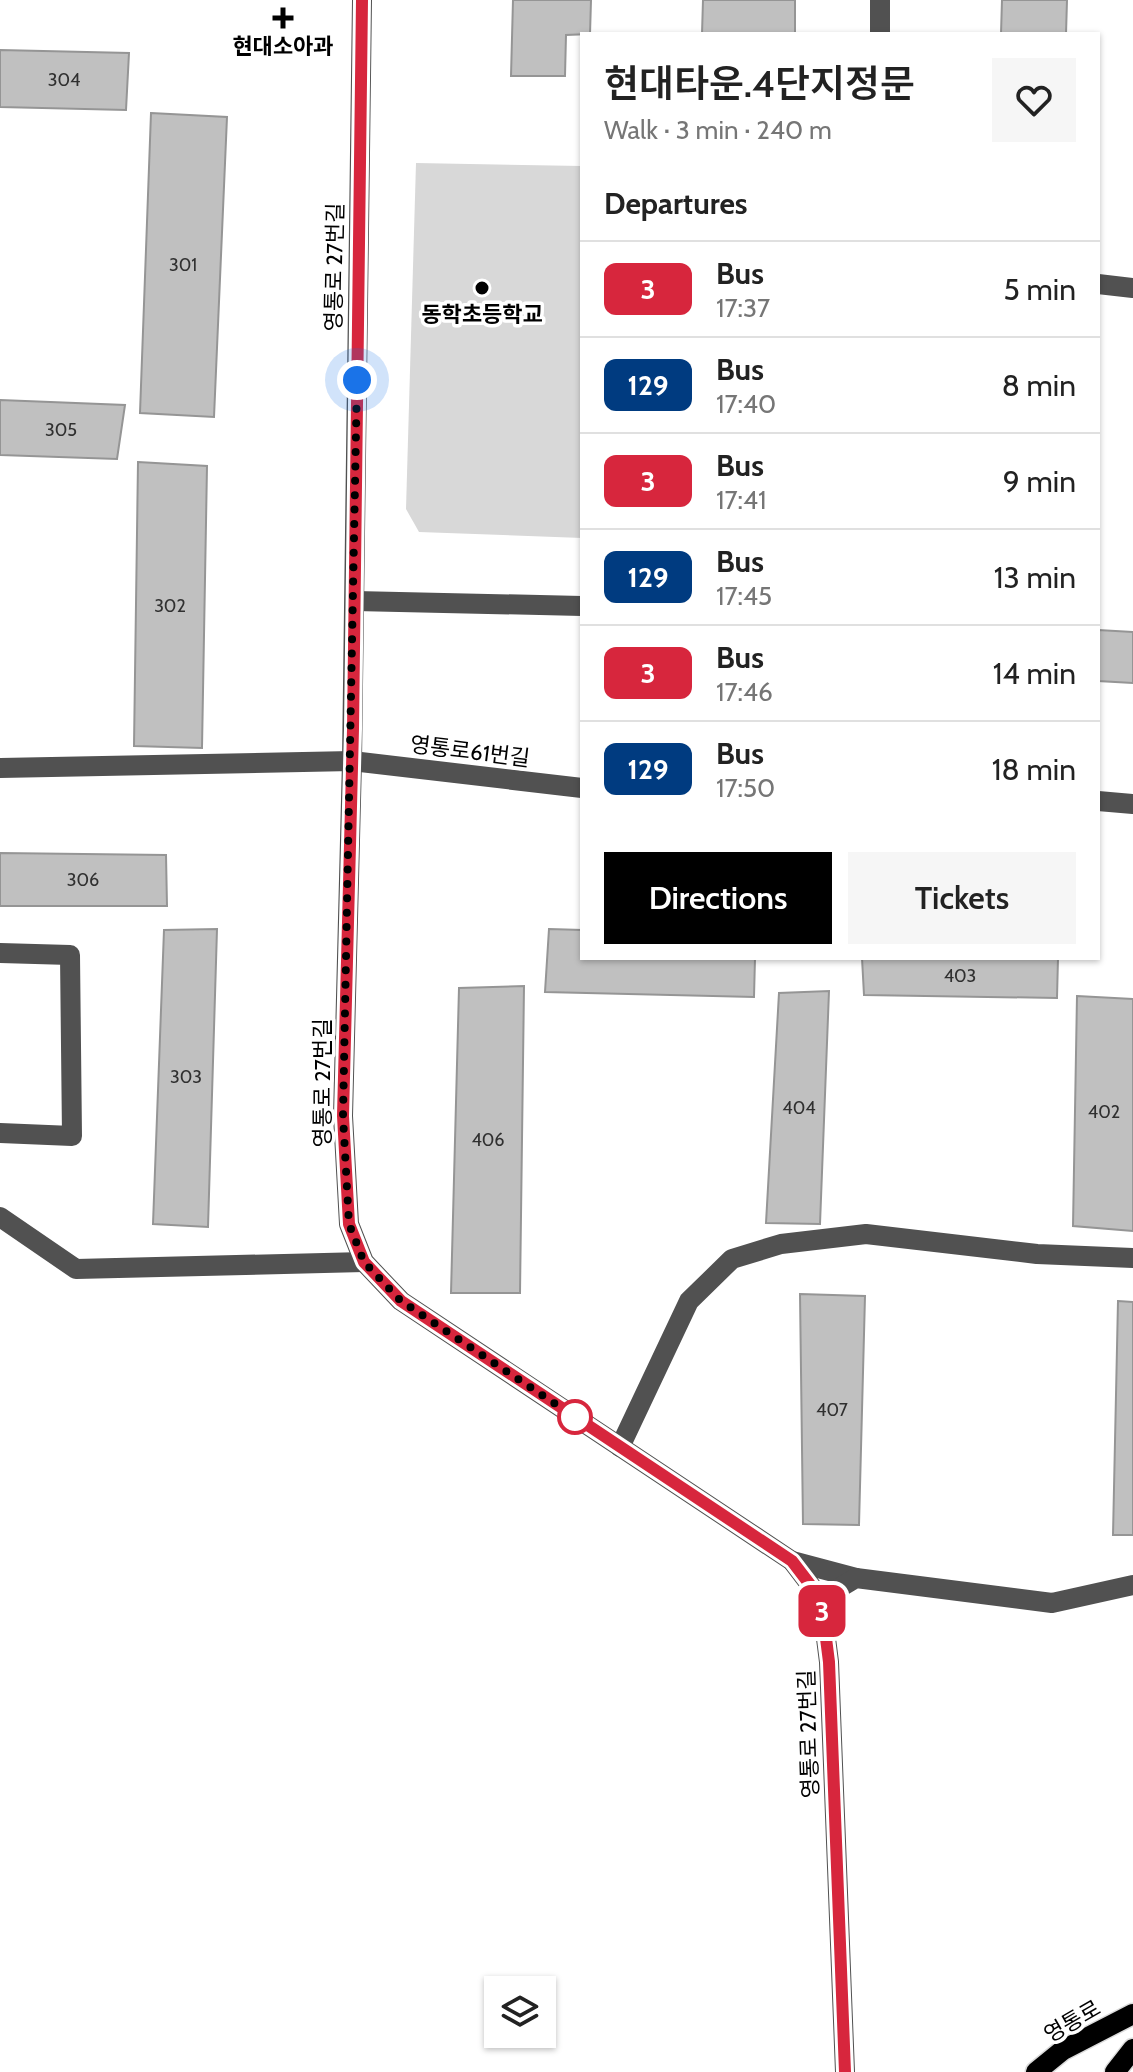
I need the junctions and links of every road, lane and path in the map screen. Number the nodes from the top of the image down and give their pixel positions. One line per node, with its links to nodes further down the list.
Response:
1 (362, 0): 6 (street, 영통로 27번길)
2 (880, 0): 3 (street)
3 (880, 32)
4 (1100, 284): 5 (street)
5 (1133, 288)
6 (355, 601): 7 (street); 8 (street, 영통로 27번길)
7 (580, 606)
8 (352, 761): 9 (street, 영통로61번길); 10 (street, 영통로61번길); 17 (street, 영통로 27번길)
9 (0, 768)
10 (580, 788)
11 (1100, 801): 12 (street)
12 (1133, 804)
13 (0, 953): 14 (street)
14 (0, 1133)
15 (0, 1217): 17 (street)
16 (1133, 1258): 18 (street)
17 (364, 1262): 18 (street, 영통로 27번길)
18 (620, 1447): 19 (street, 영통로 27번길)
19 (792, 1561): 20 (street); 22 (street, 영통로 27번길)
20 (856, 1578): 21 (street); 22 (street)
21 (1133, 1585)
22 (821, 1599): 25 (street, 영통로 27번길)
23 (1133, 2014): 26 (main road, 영통로)
24 (1133, 2049): 27 (main road)
25 (845, 2072)
26 (1036, 2072)
27 (1115, 2072)

